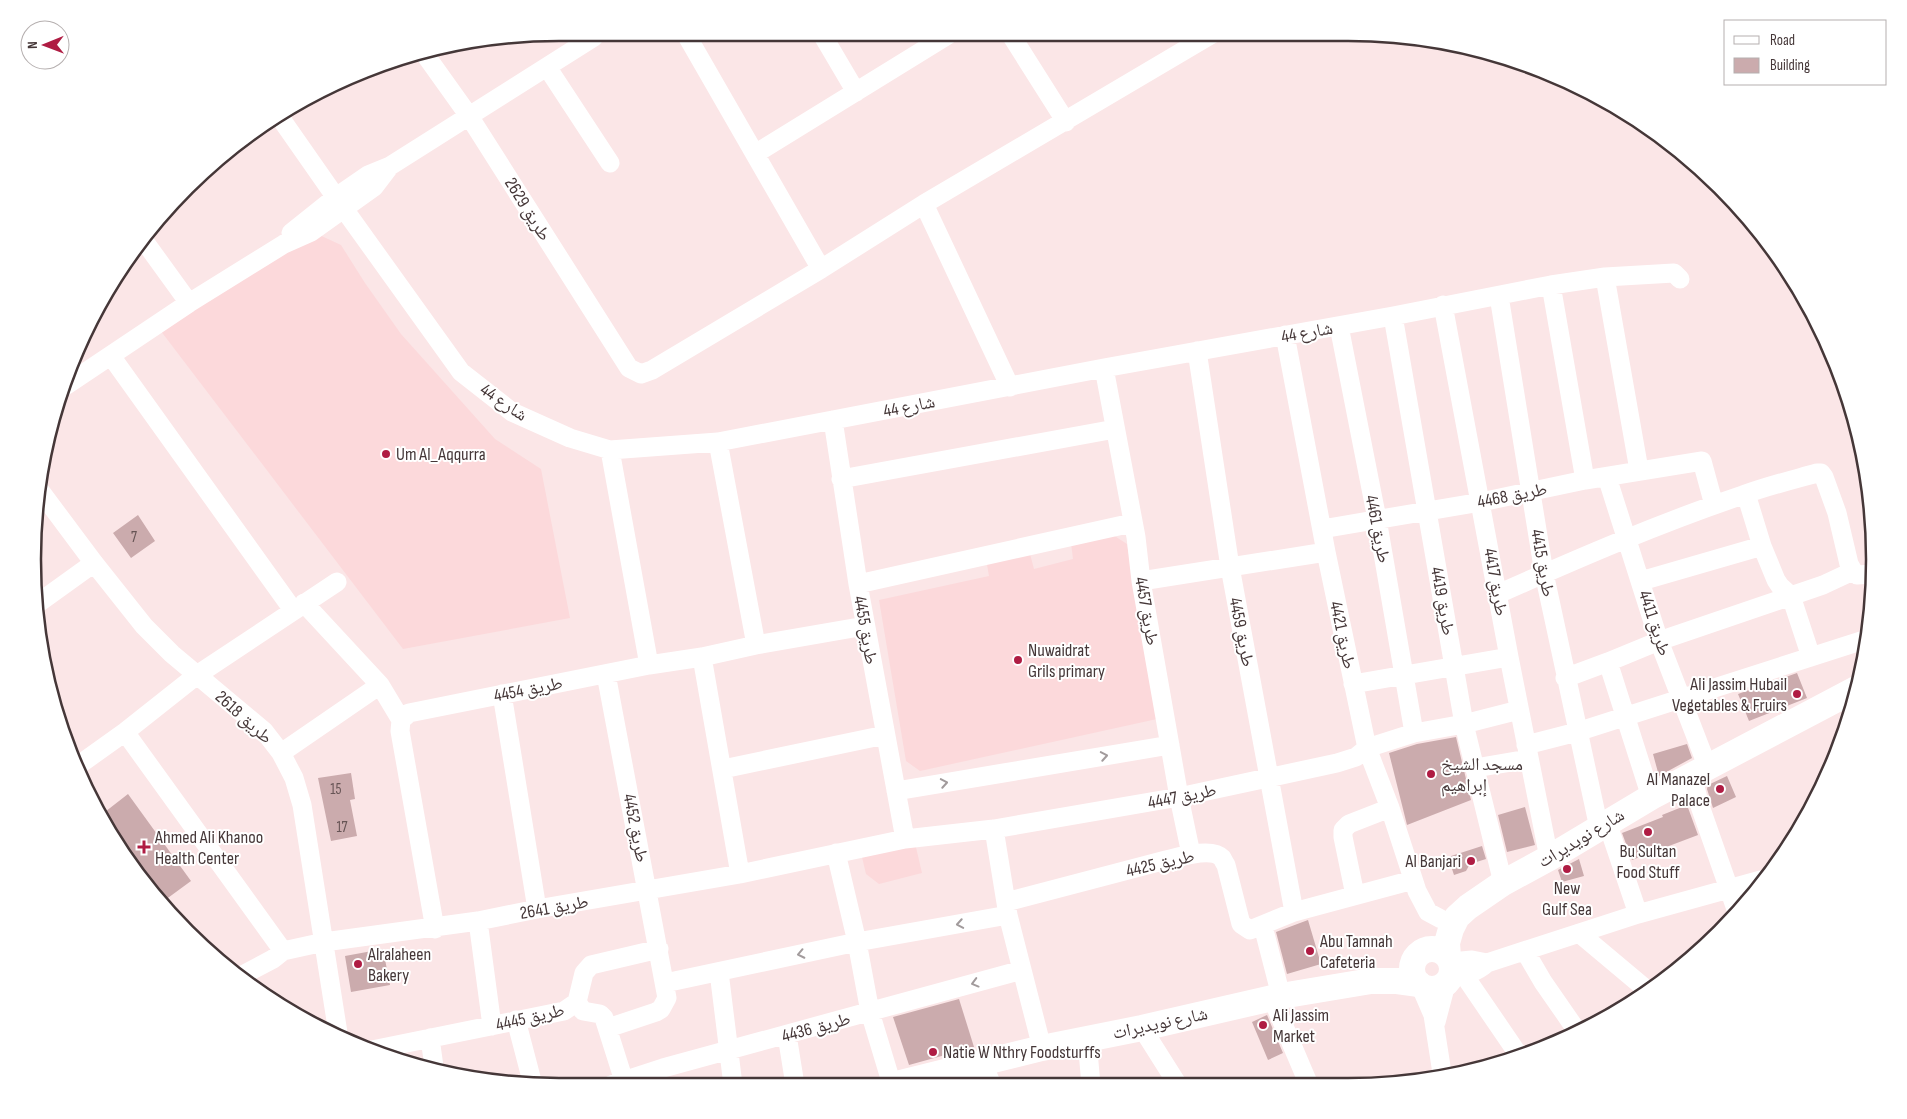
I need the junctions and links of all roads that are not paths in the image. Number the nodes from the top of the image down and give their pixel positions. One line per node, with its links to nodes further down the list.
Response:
1 (588, 41): 8 (street)
2 (690, 41): 13 (street)
3 (826, 41): 9 (street)
4 (938, 41): 9 (street)
5 (1015, 41): 12 (street)
6 (1200, 41): 12 (street)
7 (428, 58): 10 (street, طريق 2629)
8 (547, 67): 10 (street); 14 (street)
9 (856, 92): 13 (street)
10 (469, 116): 15 (street); 18 (street, طريق 2629)
11 (284, 121): 15 (street, شارع 44)
12 (1066, 122): 16 (street)
13 (755, 154): 18 (street)
14 (610, 163)
15 (340, 203): 23 (street); 36 (street, شارع 44)
16 (924, 204): 18 (street); 32 (street)
17 (147, 245): 23 (street)
18 (821, 269)
19 (1605, 277): 20 (street, شارع 44); 21 (street, شارع 44); 37 (street)
20 (1680, 279)
21 (1552, 285): 22 (street, شارع 44); 40 (street)
22 (1499, 296): 24 (street, شارع 44); 41 (street, طريق 4415)
23 (189, 303): 29 (street)
24 (1443, 305): 25 (street, شارع 44); 44 (street, طريق 4417)
25 (1393, 316): 26 (street, شارع 44); 46 (street, طريق 4419)
26 (1339, 326): 27 (street, شارع 44); 47 (street, طريق 4461)
27 (1285, 335): 28 (street, شارع 44); 49 (street, طريق 4421)
28 (1197, 351): 30 (street, شارع 44); 54 (street, طريق 4459)
29 (111, 356): 31 (street); 65 (street)
30 (1104, 368): 32 (street, شارع 44); 34 (street, طريق 4457)
31 (74, 380)
32 (1010, 387): 33 (street, شارع 44)
33 (833, 420): 35 (street, شارع 44); 39 (street, طريق 4455)
34 (1115, 429): 39 (street); 48 (street, طريق 4457)
35 (718, 442): 36 (street, شارع 44); 69 (street)
36 (610, 450): 74 (street)
37 (1640, 470): 38 (street, طريق 4468); 45 (street, طريق 4468)
38 (1607, 477): 40 (street, طريق 4468); 50 (street, طريق 4411)
39 (842, 479): 61 (street, طريق 4455)
40 (1585, 480): 41 (street, طريق 4468)
41 (1531, 492): 44 (street, طريق 4468); 56 (street, طريق 4415)
42 (1746, 494): 45 (street); 51 (street); 55 (street)
43 (45, 498): 53 (street, طريق 2618)
44 (1481, 502): 46 (street, طريق 4468); 62 (street, طريق 4417)
45 (1714, 505): 50 (street)
46 (1427, 510): 47 (street, طريق 4468); 75 (street, طريق 4419)
47 (1377, 519): 49 (street, طريق 4468); 78 (street, طريق 4461)
48 (1132, 524): 58 (street, طريق 4457); 61 (street)
49 (1322, 529): 52 (street, طريق 4421)
50 (1627, 539): 56 (street); 59 (street, طريق 4411)
51 (1762, 546): 59 (street); 63 (street)
52 (1326, 552): 54 (street); 80 (street, طريق 4421)
53 (94, 563): 64 (street); 77 (street, طريق 2618)
54 (1230, 567): 58 (street); 101 (street, طريق 4459)
55 (1852, 571): 57 (street); 63 (street)
56 (1544, 573): 62 (street); 79 (street, طريق 4415)
57 (1866, 574)
58 (1141, 581): 93 (street, طريق 4457)
59 (1641, 581): 67 (street, طريق 4411)
60 (337, 582): 65 (street)
61 (858, 584): 66 (street, طريق 4455)
62 (1498, 594): 70 (street, طريق 4417)
63 (1791, 596): 67 (street); 71 (street)
64 (43, 600)
65 (298, 606): 77 (street); 81 (street)
66 (865, 626): 69 (street, طريق 4454); 92 (street, طريق 4455)
67 (1659, 640): 73 (street); 84 (street, طريق 4411)
68 (1859, 642): 71 (street)
69 (756, 645): 72 (street, طريق 4454)
70 (1509, 657): 75 (street); 85 (street, طريق 4417)
71 (1811, 657): 84 (street)
72 (702, 658): 74 (street, طريق 4454); 99 (street)
73 (1608, 662): 79 (street); 86 (street)
74 (649, 665): 76 (street, طريق 4454)
75 (1455, 667): 78 (street); 88 (street, طريق 4419)
76 (606, 674): 83 (street, طريق 4454); 117 (street, طريق 4452)
77 (197, 675): 89 (street); 96 (street, طريق 2618)
78 (1405, 676): 80 (street); 91 (street, طريق 4461)
79 (1565, 678): 90 (street, طريق 4415)
80 (1354, 684): 94 (street, طريق 4421)
81 (380, 685): 87 (street); 96 (street)
82 (1848, 693): 100 (street, شارع نويديرات)
83 (502, 694): 87 (street, طريق 4454); 121 (street)
84 (1681, 698): 86 (street); 100 (street, طريق 4411)
85 (1520, 710): 88 (street, طريق 4447); 95 (street, طريق 4417)
86 (1624, 717): 90 (street); 104 (street)
87 (401, 720): 128 (street)
88 (1464, 724): 91 (street, طريق 4447); 98 (street, طريق 4419)
89 (125, 732): 97 (street); 134 (street)
90 (1577, 732): 95 (street); 106 (street, طريق 4415)
91 (1414, 733): 94 (street, طريق 4447)
92 (885, 734): 99 (street); 102 (street, طريق 4455)
93 (1170, 745): 102 (street, one-way to 93); 103 (street, طريق 4457)
94 (1367, 748): 101 (street, طريق 4447); 105 (street, طريق 4421)
95 (1528, 752): 98 (street); 111 (street, طريق 4417)
96 (281, 753): 131 (street, طريق 2618)
97 (83, 762)
98 (1475, 768): 115 (street, طريق 4419)
99 (723, 769): 112 (street)
100 (1700, 772): 104 (street, شارع نويديرات); 116 (street, طريق 4411)
101 (1268, 777): 103 (street, طريق 4447); 123 (street, طريق 4459)
102 (896, 791): 108 (street, طريق 4455)
103 (1179, 797): 107 (street, طريق 4447); 110 (street, طريق 4457)
104 (1651, 797): 106 (street, شارع نويديرات)
105 (1390, 808): 113 (street, طريق 4421); 118 (street)
106 (1603, 825): 111 (street, شارع نويديرات); 124 (street, طريق 4415)
107 (994, 829): 108 (street, طريق 4447); 122 (street)
108 (905, 839): 109 (street, طريق 4447)
109 (836, 853): 112 (street, طريق 2641); 130 (street)
110 (1191, 854): 122 (street, طريق 4425); 127 (street, طريق 4425)
111 (1549, 858): 115 (street, شارع نويديرات)
112 (740, 874): 117 (street, طريق 2641)
113 (1413, 880): 118 (street); 125 (street, طريق 4421)
114 (1753, 882): 116 (street)
115 (1503, 883): 120 (street, شارع نويديرات)
116 (1729, 889): 119 (street, طريق 4411); 124 (street)
117 (648, 890): 121 (street, طريق 2641); 132 (street, طريق 4452)
118 (1355, 895): 123 (street)
119 (1734, 904)
120 (1468, 907): 125 (street, شارع نويديرات); 135 (street, شارع نويديرات)
121 (537, 909): 126 (street, طريق 2641)
122 (1007, 909): 130 (street, طريق 4425, one-way to 130); 136 (street)
123 (1294, 912): 127 (street)
124 (1638, 914): 129 (street)
125 (1441, 919): 135 (street)
126 (478, 922): 128 (street, طريق 2641); 147 (street)
127 (1263, 926): 143 (street)
128 (435, 929): 131 (street, طريق 2641)
129 (1578, 934): 133 (street); 142 (street)
130 (857, 942): 137 (street, طريق 4425, one-way to 137); 145 (street)
131 (325, 948): 134 (street, طريق 2641); 150 (street, طريق 2618)
132 (658, 949): 140 (street, طريق 4452); 144 (street, طريق 4445)
133 (1525, 951): 135 (street); 149 (street)
134 (278, 955): 138 (street, طريق 2641)
135 (1443, 966): 139 (street, شارع نويديرات); 141 (street); 148 (street); 159 (street)
136 (1022, 970): 145 (street, طريق 4436, one-way to 145); 157 (street)
137 (719, 972): 140 (street, طريق 4425); 158 (street)
138 (247, 973)
139 (1371, 980): 141 (street, شارع نويديرات); 143 (street, شارع نويديرات)
140 (665, 983): 151 (street, طريق 4452)
141 (1420, 985): 148 (street)
142 (1642, 986)
143 (1277, 997): 152 (street, شارع نويديرات); 172 (street)
144 (577, 1002): 146 (street, طريق 4445); 151 (street)
145 (870, 1012): 153 (street, طريق 4436); 168 (street)
146 (516, 1020): 147 (street, طريق 4445); 163 (street)
147 (492, 1026): 154 (street, طريق 4445)
148 (1435, 1026): 161 (street)
149 (1573, 1026)
150 (337, 1027)
151 (608, 1028): 164 (street)
152 (1142, 1028): 155 (street, شارع نويديرات); 171 (street)
153 (787, 1035): 158 (street, طريق 4436); 167 (street)
154 (430, 1038): 156 (street, طريق 4445); 160 (street)
155 (1087, 1040): 157 (street, شارع نويديرات); 170 (street)
156 (386, 1047)
157 (1042, 1048): 162 (street, شارع نويديرات)
158 (728, 1050): 165 (street, طريق 4436); 166 (street)
159 (1514, 1050)
160 (433, 1062)
161 (1441, 1069)
162 (987, 1074): 169 (street, شارع نويديرات)
163 (530, 1077)
164 (616, 1078)
165 (634, 1078)
166 (732, 1078)
167 (794, 1078)
168 (890, 1078)
169 (952, 1078)
170 (1090, 1078)
171 (1174, 1078)
172 (1306, 1078)

